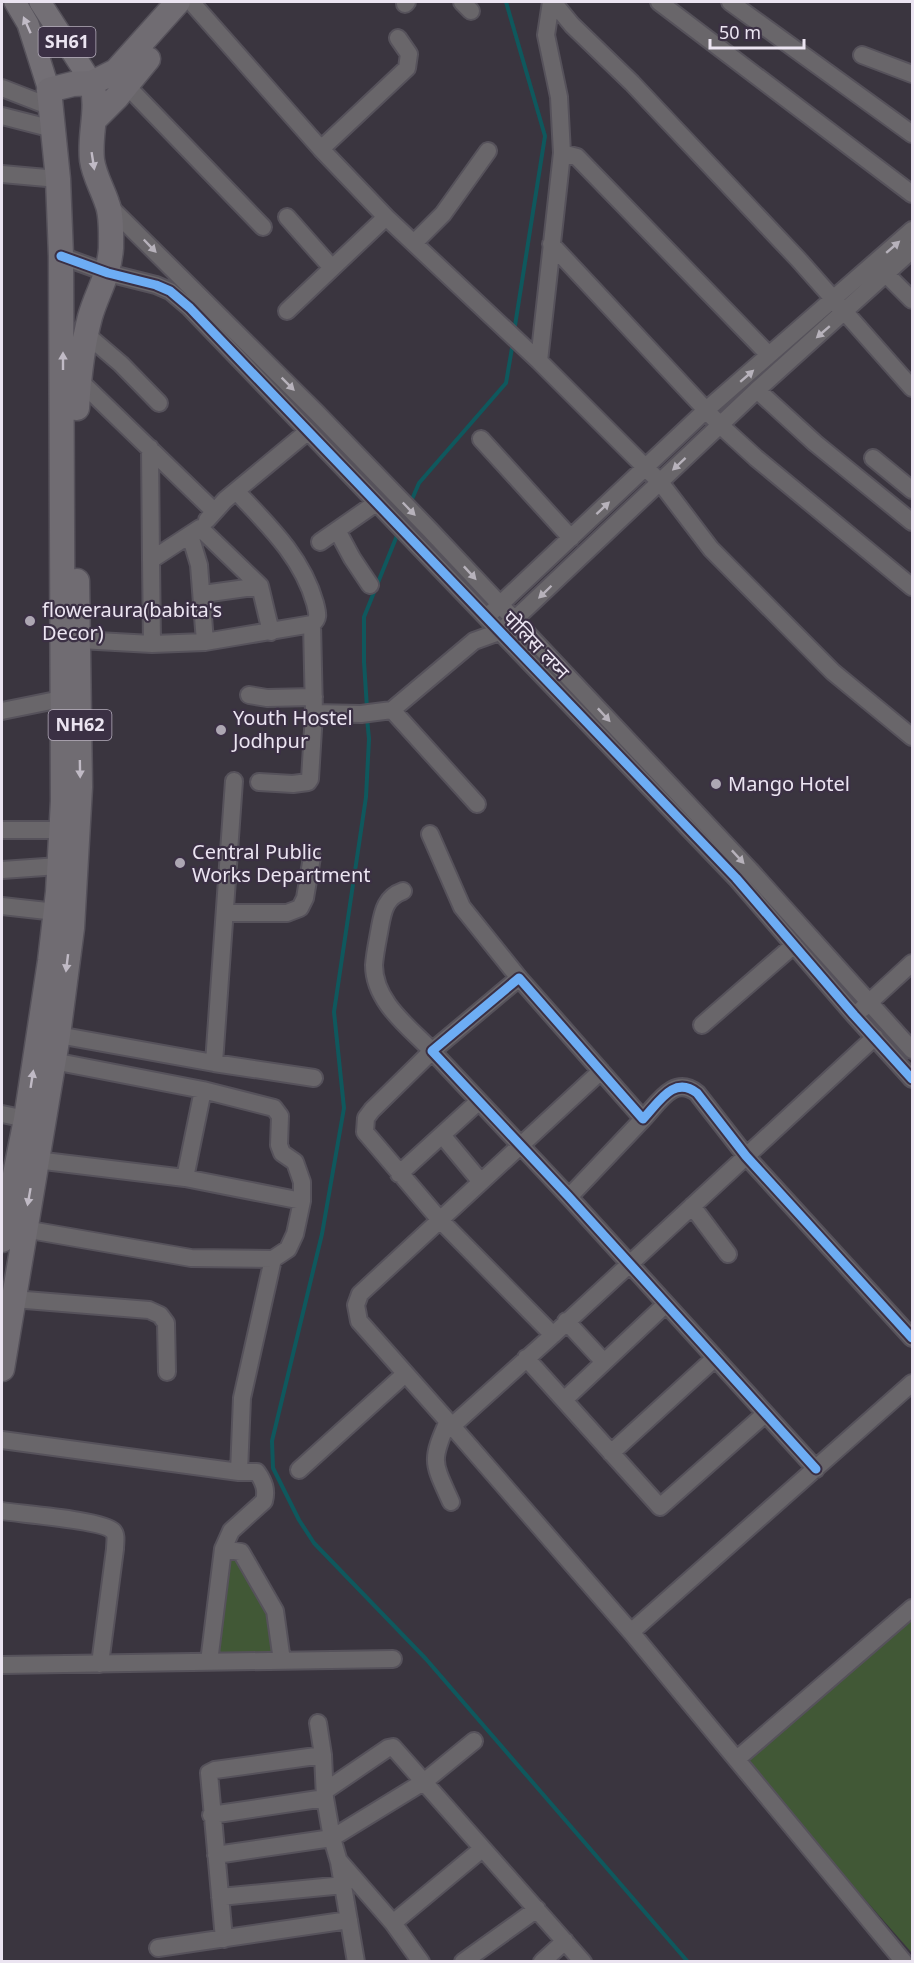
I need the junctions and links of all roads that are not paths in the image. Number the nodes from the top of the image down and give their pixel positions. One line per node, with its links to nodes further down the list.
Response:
1 (15, 2): 13 (main road, SH61, one-way to 1)
2 (40, 2): 10 (main road, SH61)
3 (183, 2): 10 (highway); 11 (highway); 17 (street)
4 (552, 2): 19 (street); 35 (street)
5 (659, 2): 22 (street)
6 (730, 2): 16 (street)
7 (398, 38): 17 (street)
8 (862, 55): 9 (street)
9 (912, 74)
10 (92, 83): 13 (highway); 15 (highway, NH62)
11 (126, 85): 15 (highway); 26 (street)
12 (2, 88): 13 (street)
13 (51, 109): 14 (street); 21 (highway, NH62)
14 (2, 116)
15 (95, 119): 23 (highway, NH62, one-way to 23)
16 (912, 134)
17 (321, 149): 25 (street)
18 (488, 151): 28 (street)
19 (562, 153): 29 (street); 40 (street)
20 (2, 174): 21 (street)
21 (58, 179): 31 (highway, NH62)
22 (912, 194)
23 (108, 205): 33 (highway, NH62); 68 (street, one-way to 68)
24 (287, 217): 32 (street)
25 (386, 217): 28 (street); 32 (street)
26 (263, 227)
27 (912, 230): 35 (street, one-way to 27)
28 (414, 243): 41 (street)
29 (551, 244): 41 (street); 46 (street)
30 (911, 255): 34 (street)
31 (62, 256): 33 (street, पोलिस लय्न); 79 (highway, NH62, one-way to 31)
32 (332, 268): 37 (street)
33 (108, 273): 39 (highway, NH62); 48 (street, पोलिस लय्न)
34 (886, 274): 36 (street); 38 (street)
35 (832, 299): 38 (street); 40 (street)
36 (912, 300)
37 (287, 311)
38 (845, 312): 43 (street); 44 (street, one-way to 44)
39 (86, 334): 42 (highway, NH62); 45 (street)
40 (770, 355): 46 (street, one-way to 40)
41 (535, 357): 52 (street)
42 (79, 380): 50 (street); 74 (highway, NH62)
43 (912, 388)
44 (757, 390): 47 (street); 58 (street)
45 (159, 403)
46 (705, 411): 47 (street); 52 (street)
47 (720, 425): 53 (street, one-way to 53); 66 (street)
48 (307, 432): 55 (street); 56 (street, पोलिस लय्न)
49 (481, 439): 61 (street)
50 (150, 448): 57 (street); 63 (street)
51 (873, 458): 54 (street)
52 (646, 468): 53 (street); 61 (street, one-way to 52)
53 (660, 482): 70 (street, one-way to 70); 83 (street)
54 (912, 490)
55 (236, 491): 57 (street); 71 (street)
56 (379, 506): 59 (street); 69 (street, पोलिस लय्न)
57 (214, 512): 60 (street)
58 (912, 522)
59 (337, 530): 62 (street); 64 (street)
60 (195, 531): 63 (street); 65 (street); 67 (street)
61 (571, 538): 68 (street)
62 (320, 542)
63 (151, 560): 77 (street)
64 (370, 585)
65 (260, 586): 67 (street); 72 (street)
66 (912, 587)
67 (203, 594): 76 (street)
68 (500, 605): 69 (street); 70 (street)
69 (486, 618): 73 (street, पोलिस लय्न); 75 (street)
70 (514, 620): 73 (street); 100 (street, one-way to 100)
71 (312, 624): 72 (street); 80 (street)
72 (271, 632): 76 (street)
73 (499, 632): 75 (street); 97 (street, पोलिस लय्न)
74 (79, 640): 77 (street); 79 (highway, NH62)
75 (474, 641): 82 (street)
76 (205, 642): 77 (street)
77 (152, 644)
78 (249, 695): 80 (street)
79 (71, 697): 81 (street); 88 (highway, NH62); 103 (highway, NH62, one-way to 103)
80 (314, 705): 82 (street); 85 (street)
81 (2, 711)
82 (389, 711): 86 (street)
83 (912, 737)
84 (234, 780): 96 (street)
85 (259, 782)
86 (477, 804)
87 (2, 830): 88 (street)
88 (61, 830): 91 (highway, NH62)
89 (430, 834): 99 (street)
90 (312, 857): 96 (street)
91 (59, 866): 92 (street); 95 (highway, NH62)
92 (2, 870)
93 (403, 891): 106 (street)
94 (2, 906): 95 (street)
95 (56, 912): 115 (highway, NH62, one-way to 95)
96 (225, 913): 108 (street)
97 (794, 945): 101 (street, पोलिस लय्न); 102 (street)
98 (912, 963): 100 (street)
99 (519, 978): 106 (street); 109 (street)
100 (870, 1002): 101 (street); 105 (street)
101 (854, 1015): 104 (street, पोलिस लय्न)
102 (702, 1025)
103 (58, 1035): 107 (highway, NH62); 108 (street)
104 (875, 1037): 111 (street, पोलिस लय्न); 119 (street)
105 (912, 1050)
106 (432, 1052): 113 (street); 121 (street)
107 (53, 1061): 112 (street); 120 (highway, NH62)
108 (214, 1063): 110 (street)
109 (601, 1071): 116 (street); 118 (street)
110 (314, 1078)
111 (912, 1079)
112 (203, 1090): 122 (street); 125 (street)
113 (479, 1101): 117 (street); 118 (street)
114 (2, 1114): 115 (street)
115 (26, 1119): 129 (highway, NH62)
116 (644, 1119): 119 (street); 124 (street)
117 (442, 1136): 121 (street); 123 (street)
118 (521, 1145): 123 (street); 124 (street)
119 (746, 1156): 126 (street); 137 (street)
120 (36, 1160): 122 (street); 128 (highway, NH62, one-way to 128)
121 (399, 1174): 127 (street)
122 (185, 1178): 125 (street)
123 (480, 1182): 127 (street)
124 (569, 1197): 132 (street)
125 (302, 1201): 131 (street)
126 (692, 1206): 130 (street); 132 (street)
127 (440, 1220): 136 (street); 143 (street)
128 (24, 1230): 131 (street); 133 (highway, NH62)
129 (2, 1240)
130 (728, 1254)
131 (273, 1259): 152 (street)
132 (629, 1264): 134 (street); 135 (street)
133 (13, 1299): 141 (highway, NH62); 142 (street)
134 (666, 1304): 139 (street); 140 (street)
135 (566, 1322): 136 (street); 140 (street)
136 (553, 1335): 138 (street)
137 (912, 1338)
138 (526, 1358): 145 (street); 147 (street)
139 (715, 1358): 146 (street); 149 (street)
140 (604, 1362): 145 (street)
141 (2, 1369)
142 (167, 1372)
143 (405, 1374): 147 (street); 151 (street)
144 (912, 1383): 150 (street)
145 (564, 1400): 149 (street)
146 (765, 1414): 149 (street); 150 (street)
147 (450, 1423): 153 (street); 157 (street)
148 (2, 1440): 152 (street)
149 (611, 1453)
150 (816, 1469): 157 (street)
151 (299, 1470)
152 (239, 1472): 155 (street)
153 (452, 1502)
154 (2, 1511): 161 (street)
155 (223, 1549): 159 (street); 160 (street)
156 (912, 1608): 166 (street)
157 (631, 1632): 166 (street)
158 (393, 1659): 159 (street)
159 (282, 1661): 160 (street)
160 (209, 1662): 161 (street)
161 (100, 1664): 162 (street)
162 (2, 1665)
163 (318, 1723): 165 (street)
164 (474, 1741): 167 (street)
165 (323, 1755): 168 (street); 169 (street)
166 (737, 1759): 187 (street)
167 (425, 1781): 168 (street); 170 (street); 171 (street)
168 (325, 1795): 169 (street); 170 (street)
169 (212, 1815): 172 (street)
170 (332, 1838): 172 (street); 173 (street)
171 (482, 1849): 176 (street); 178 (street)
172 (216, 1855): 175 (street)
173 (339, 1862): 174 (street); 178 (street)
174 (344, 1885): 175 (street); 177 (street)
175 (220, 1897): 179 (street)
176 (537, 1909): 180 (street); 184 (street)
177 (349, 1920): 179 (street); 182 (street)
178 (393, 1923): 183 (street)
179 (224, 1939): 181 (street)
180 (565, 1941): 185 (street); 186 (street)
181 (158, 1948)
182 (356, 1962)
183 (421, 1962)
184 (463, 1962)
185 (542, 1962)
186 (583, 1962)
187 (904, 1962)

